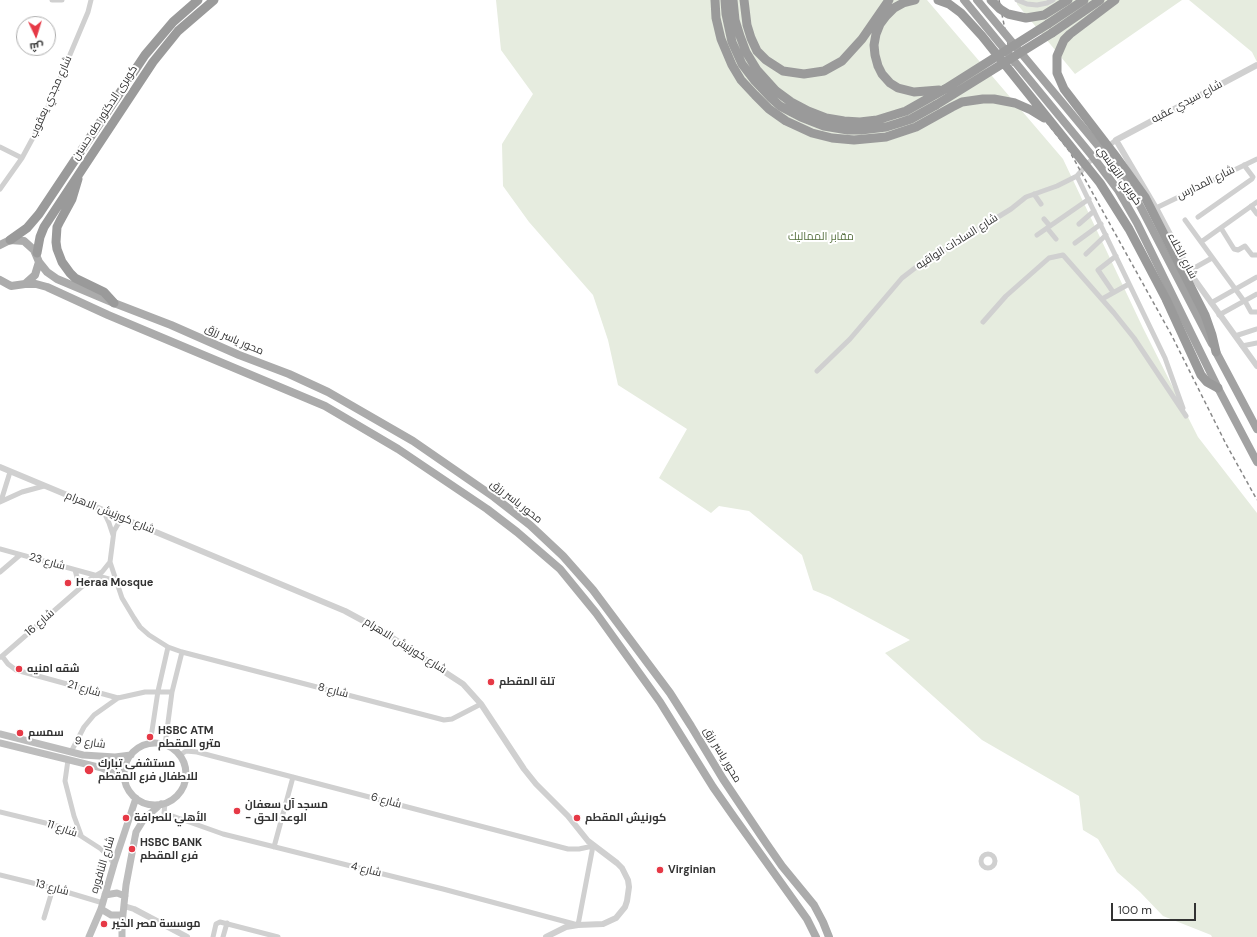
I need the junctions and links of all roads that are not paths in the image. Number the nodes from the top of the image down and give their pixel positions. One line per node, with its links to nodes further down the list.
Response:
1 (52, 0): 2 (street)
2 (62, 0)
3 (91, 0): 28 (street, شارع مجدي يعقوب)
4 (198, 0): 53 (highway, كوبرى الدكتور طه حسين)
5 (214, 0): 31 (highway, كوبرى الدكتور طه حسين)
6 (715, 0): 25 (highway, bridge)
7 (725, 0): 22 (highway, bridge)
8 (733, 0): 24 (highway)
9 (744, 0): 10 (highway)
10 (889, 0)
11 (915, 0): 24 (highway)
12 (938, 0): 25 (highway, bridge)
13 (964, 0): 82 (highway, كوبري التونسي, bridge)
14 (977, 0): 79 (highway, كوبري التونسي, bridge)
15 (991, 0): 18 (highway, bridge)
16 (1017, 0): 17 (street)
17 (1053, 0)
18 (1068, 0)
19 (1084, 0): 22 (highway)
20 (1100, 0): 22 (highway)
21 (1115, 0): 79 (highway, bridge)
22 (1050, 28): 24 (highway, bridge)
23 (1257, 65): 26 (street, شارع سيدي عقبه)
24 (945, 89)
25 (1057, 130): 82 (highway, bridge)
26 (1116, 140): 32 (street, شارع السادات الواقيه); 39 (street, شارع الخلاء)
27 (0, 147): 28 (street)
28 (22, 158): 33 (street, شارع مجدي يعقوب)
29 (1257, 159): 30 (street, شارع المدارس)
30 (1244, 165): 39 (street, شارع المدارس); 42 (street)
31 (78, 175): 58 (highway, كوبرى الدكتور طه حسين); 70 (highway)
32 (1077, 176): 34 (street, شارع السادات الواقيه); 35 (street)
33 (0, 190)
34 (1034, 194): 37 (street); 81 (street, شارع السادات الواقيه)
35 (1089, 199): 40 (street); 47 (street)
36 (1257, 202): 38 (street)
37 (1041, 204)
38 (1251, 206): 41 (street); 48 (street)
39 (1156, 208): 60 (street, شارع الخلاء)
40 (1094, 211): 45 (street); 46 (street)
41 (1257, 214)
42 (1198, 217)
43 (1044, 219): 47 (street)
44 (1184, 220): 52 (street, شارع الخلاء)
45 (1079, 224)
46 (1101, 224): 50 (street); 54 (street)
47 (1048, 227): 49 (street); 51 (street)
48 (1221, 228): 52 (street); 56 (street)
49 (1037, 235)
50 (1106, 235): 55 (street); 57 (street)
51 (1056, 239)
52 (1201, 242): 59 (street, شارع الخلاء)
53 (3, 243): 58 (main road, محور ياسر رزق)
54 (1076, 243)
55 (1086, 254)
56 (1257, 255)
57 (1116, 256): 64 (street); 66 (street)
58 (38, 258): 63 (main road); 70 (main road, محور ياسر رزق)
59 (1212, 258): 60 (street); 65 (street, شارع الخلاء)
60 (1189, 271): 71 (street, شارع الخلاء)
61 (1257, 277): 65 (street)
62 (0, 280): 63 (main road, محور ياسر رزق)
63 (25, 284): 141 (main road, محور ياسر رزق)
64 (1129, 284): 66 (street); 68 (street)
65 (1236, 289): 69 (street, شارع الخلاء); 71 (street)
66 (1113, 292): 68 (street)
67 (1257, 294): 69 (street)
68 (1102, 299): 74 (street)
69 (1244, 301): 72 (street, شارع الخلاء); 73 (street)
70 (114, 303): 142 (main road, محور ياسر رزق)
71 (1211, 303): 73 (street, شارع الخلاء)
72 (1257, 312)
73 (1219, 315): 76 (street, شارع الخلاء)
74 (982, 322)
75 (1257, 329): 76 (street)
76 (1235, 336): 78 (street, شارع الخلاء)
77 (1257, 343): 78 (street)
78 (1242, 346): 80 (street, شارع الخلاء)
79 (1216, 352): 83 (highway, كوبري التونسي)
80 (1257, 366)
81 (817, 371)
82 (1218, 388): 84 (highway, كوبري التونسي)
83 (1257, 429)
84 (1257, 462)
85 (0, 467): 86 (street, شارع كورنيش الاهرام)
86 (10, 472): 87 (street, شارع كورنيش الاهرام); 88 (street)
87 (44, 486): 88 (street); 89 (street, شارع كورنيش الاهرام)
88 (1, 501)
89 (103, 510): 90 (street, شارع كورنيش الاهرام); 91 (street)
90 (125, 519): 91 (street); 106 (street, شارع كورنيش الاهرام)
91 (113, 536): 94 (street)
92 (0, 549): 93 (street, شارع 23)
93 (20, 555): 95 (street, شارع 23); 96 (street)
94 (110, 562): 97 (street); 98 (street)
95 (75, 570): 97 (street, شارع 23); 99 (street)
96 (0, 572)
97 (94, 576): 98 (street, شارع 23); 99 (street, شارع 16)
98 (116, 581): 100 (street)
99 (80, 588): 102 (street, شارع 16)
100 (168, 647): 101 (street); 103 (street)
101 (182, 652): 104 (street); 106 (street, شارع 8)
102 (1, 657): 105 (street, شارع 21)
103 (158, 691): 104 (street, شارع 21); 105 (street, شارع 21); 109 (street)
104 (172, 692): 110 (street)
105 (118, 698): 111 (street)
106 (481, 704): 122 (street, شارع كورنيش الاهرام)
107 (0, 734): 111 (main road, شارع 9)
108 (0, 743): 114 (main road, شارع 9)
109 (150, 744): 110 (main road); 112 (main road)
110 (165, 744): 113 (main road)
111 (71, 752): 112 (main road, شارع 9)
112 (131, 755): 116 (main road)
113 (180, 755): 115 (street, شارع 6); 118 (main road)
114 (68, 760): 116 (main road, شارع 9); 120 (street)
115 (293, 777): 121 (street); 122 (street, شارع 6)
116 (125, 779): 117 (main road)
117 (136, 798): 118 (main road); 123 (main road, شارع النافوره)
118 (163, 804): 121 (street, شارع 4); 127 (main road)
119 (0, 812): 120 (street, شارع 11)
120 (81, 835): 123 (street, شارع 11)
121 (274, 846): 133 (street, شارع 4)
122 (593, 846): 133 (street); 133 (street, شارع كورنيش الاهرام)
123 (114, 864): 126 (main road, شارع النافوره)
124 (0, 875): 125 (street, شارع 13)
125 (52, 888): 128 (street, شارع 13); 131 (street)
126 (105, 895): 127 (main road); 128 (main road, شارع النافوره)
127 (125, 896): 129 (main road)
128 (102, 906): 130 (main road); 134 (main road, شارع النافوره)
129 (124, 906): 130 (main road); 136 (street)
130 (123, 915): 135 (main road)
131 (44, 918)
132 (227, 924): 137 (street); 138 (street); 139 (street)
133 (578, 925): 140 (street, شارع كورنيش الاهرام)
134 (88, 937)
135 (122, 937)
136 (187, 937)
137 (213, 937)
138 (223, 937)
139 (278, 937)
140 (546, 937)
141 (816, 937)
142 (829, 937)

